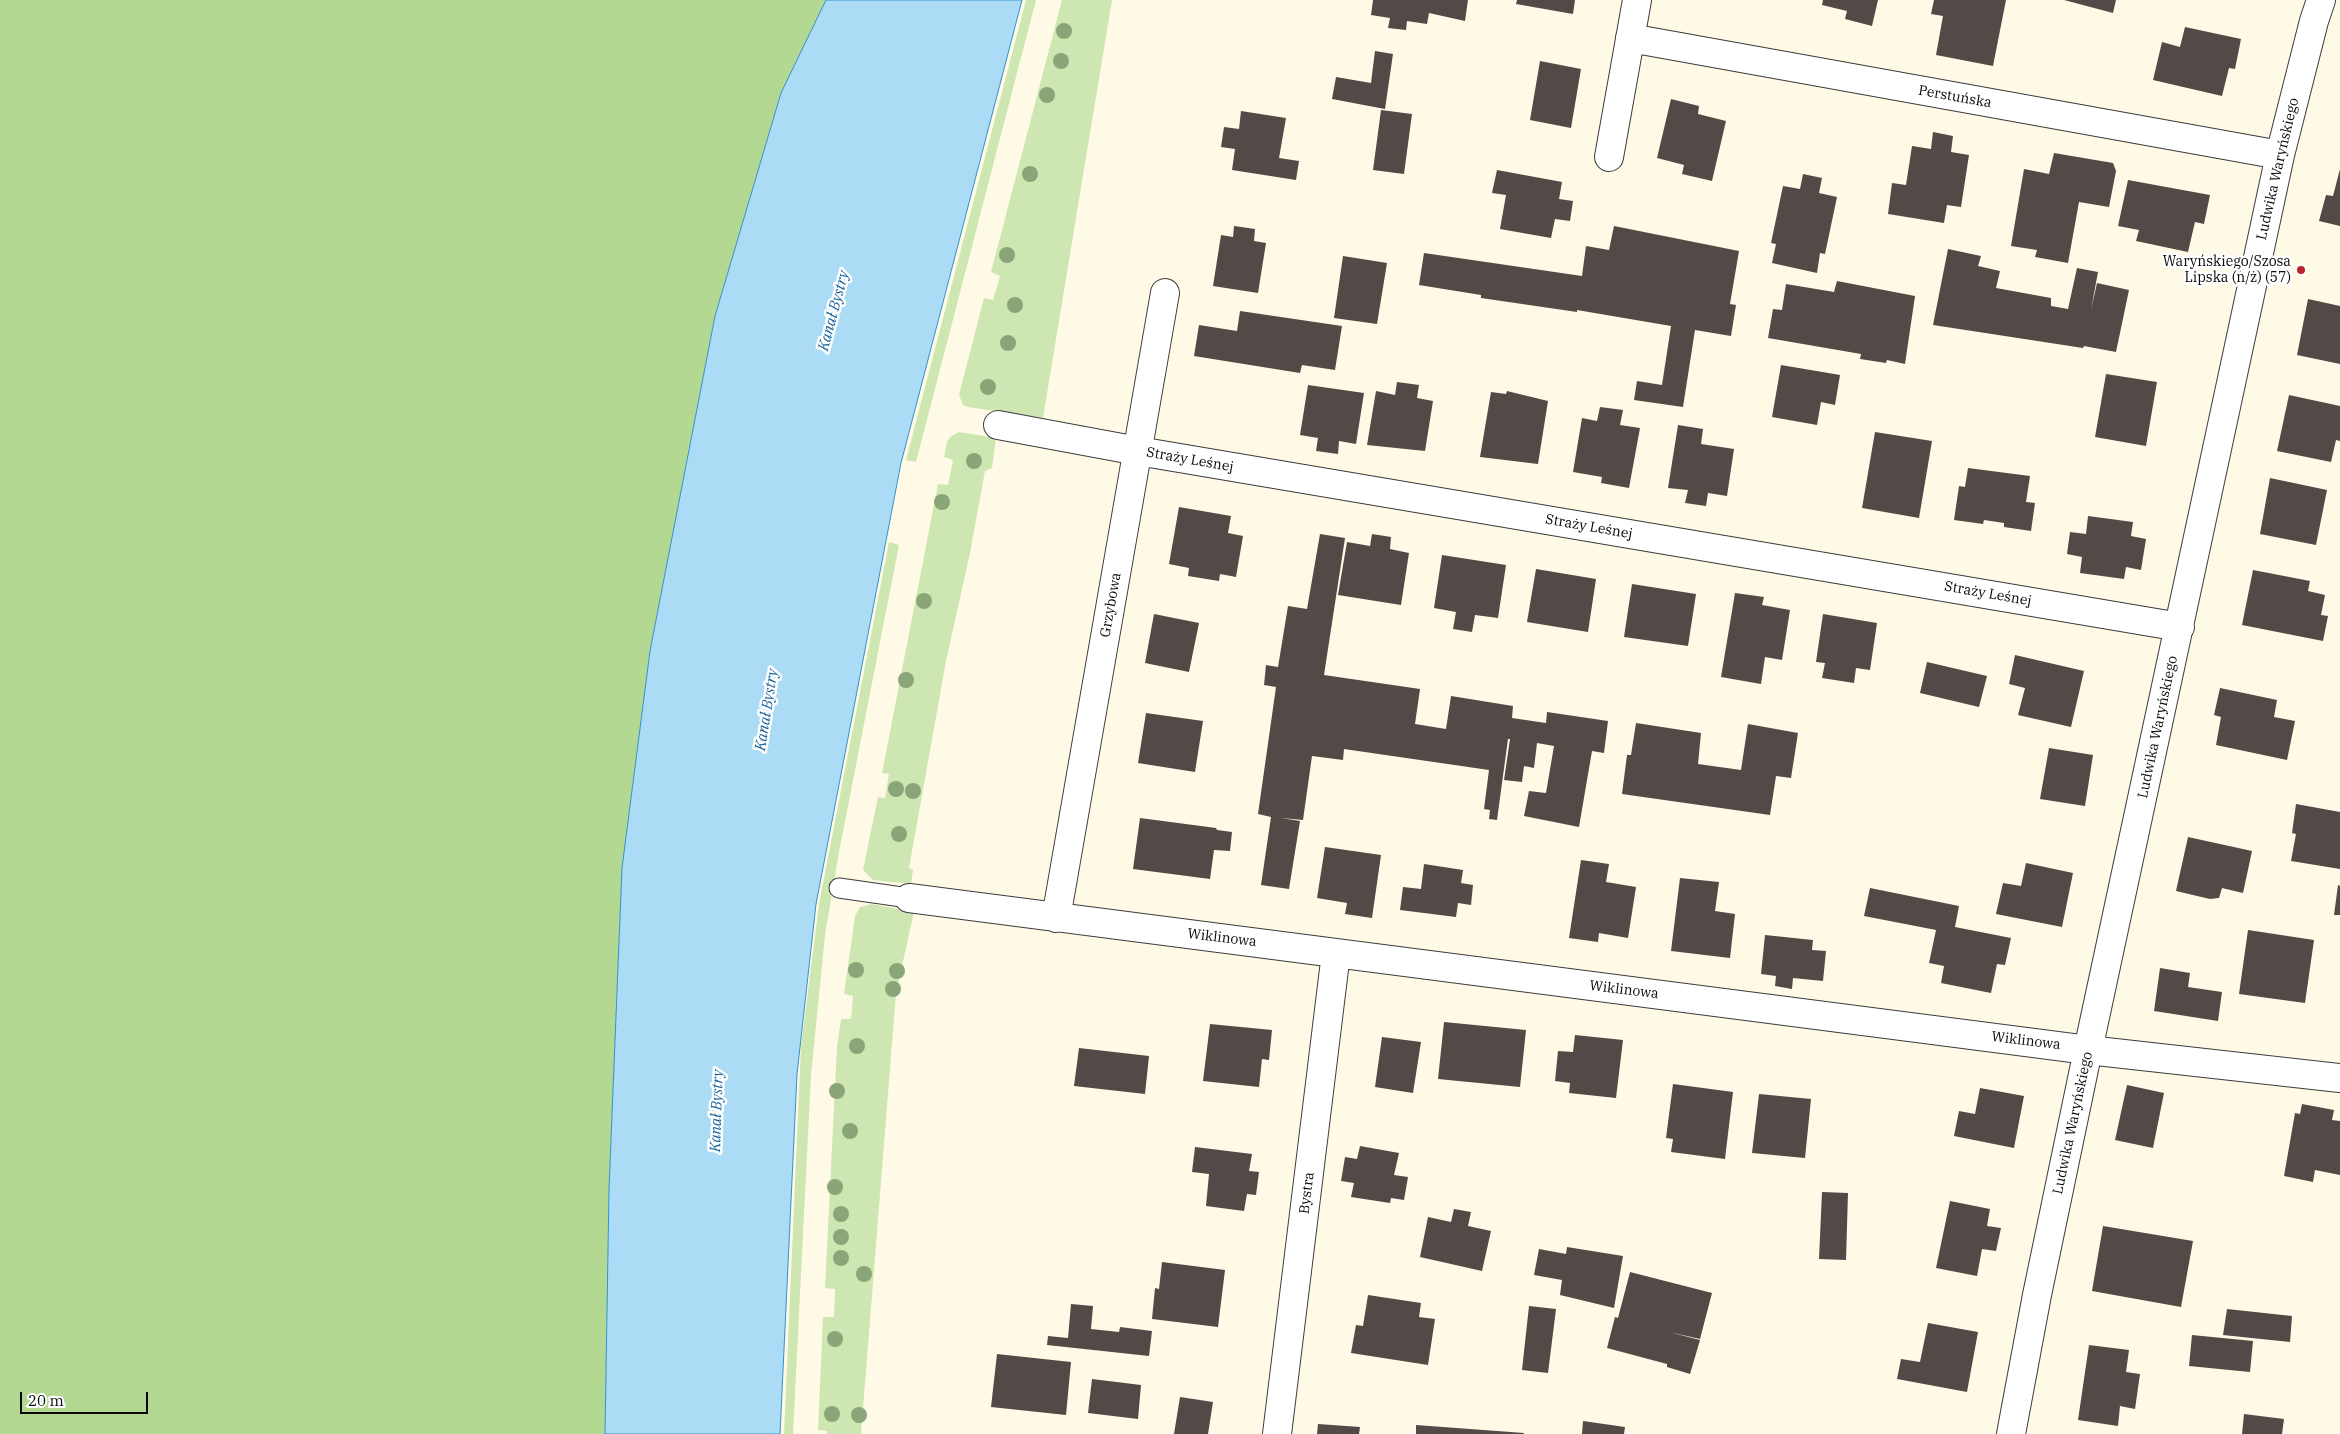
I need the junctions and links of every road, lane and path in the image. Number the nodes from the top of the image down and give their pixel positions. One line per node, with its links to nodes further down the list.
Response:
1 (1637, 0): 3 (street)
2 (2317, 7): 4 (street, Ludwika Waryńskiego)
3 (1630, 38): 4 (street, Perstuńska); 5 (street)
4 (2280, 156): 9 (street, Ludwika Waryńskiego)
5 (1610, 157)
6 (1165, 293): 8 (street, Grzybowa)
7 (998, 425): 8 (street, Straży Leśnej)
8 (1138, 451): 9 (street, Straży Leśnej); 12 (street, Grzybowa)
9 (2180, 626): 14 (street, Ludwika Waryńskiego)
10 (839, 888): 11 (lane)
11 (909, 898): 12 (street, Wiklinowa)
12 (1056, 918): 13 (street, Wiklinowa)
13 (1336, 953): 14 (street, Wiklinowa); 16 (street, Bystra)
14 (2088, 1050): 15 (street, Wiklinowa); 17 (street, Ludwika Waryńskiego)
15 (2340, 1078)
16 (1277, 1434)
17 (2011, 1434)

